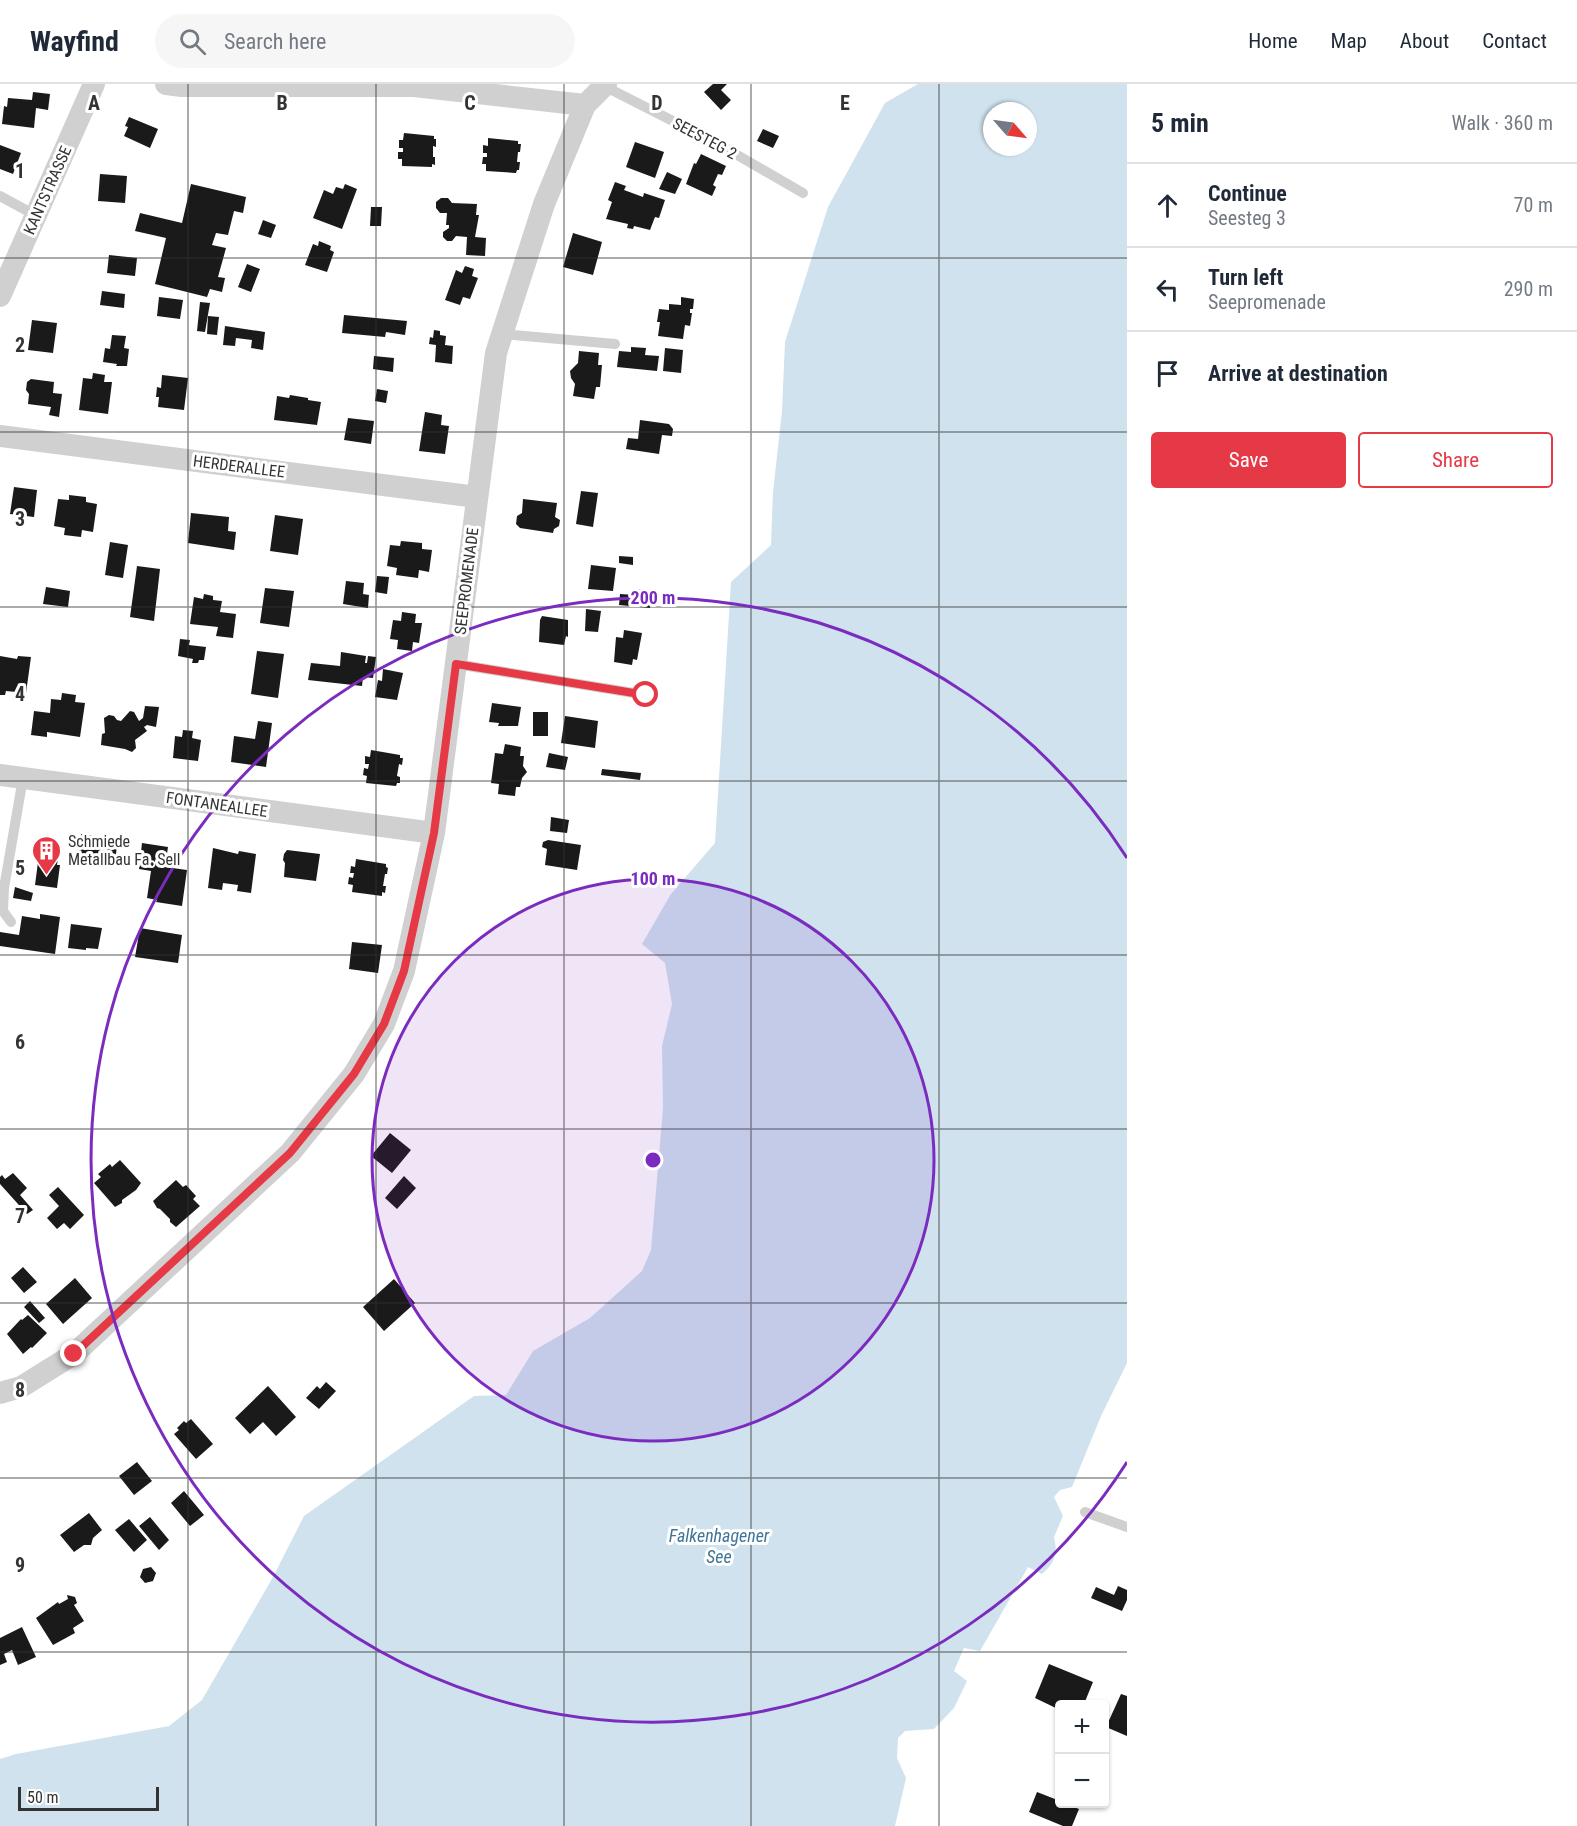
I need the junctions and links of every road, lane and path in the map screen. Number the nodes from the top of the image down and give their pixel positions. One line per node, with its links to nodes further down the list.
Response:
1 (94, 84): 8 (street, KANTSTRASSE)
2 (166, 84): 3 (street)
3 (414, 85): 5 (street)
4 (605, 85): 5 (street, SEEPROMENADE); 6 (lane, SEESTEG 2)
5 (585, 105): 10 (street, SEEPROMENADE)
6 (803, 193)
7 (0, 196): 8 (lane)
8 (35, 215): 9 (street, KANTSTRASSE)
9 (0, 296)
10 (502, 334): 11 (lane); 13 (street, SEEPROMENADE)
11 (615, 344)
12 (0, 436): 13 (street, HERDERALLEE)
13 (477, 497): 14 (street, SEEPROMENADE)
14 (456, 664): 15 (lane); 18 (street, SEEPROMENADE)
15 (646, 695)
16 (0, 775): 17 (street, FONTANEALLEE)
17 (23, 778): 18 (street, FONTANEALLEE); 19 (lane)
18 (434, 833): 20 (street, SEEPROMENADE)
19 (11, 922)
20 (0, 1393)
21 (1085, 1512): 22 (lane)
22 (1127, 1527)

